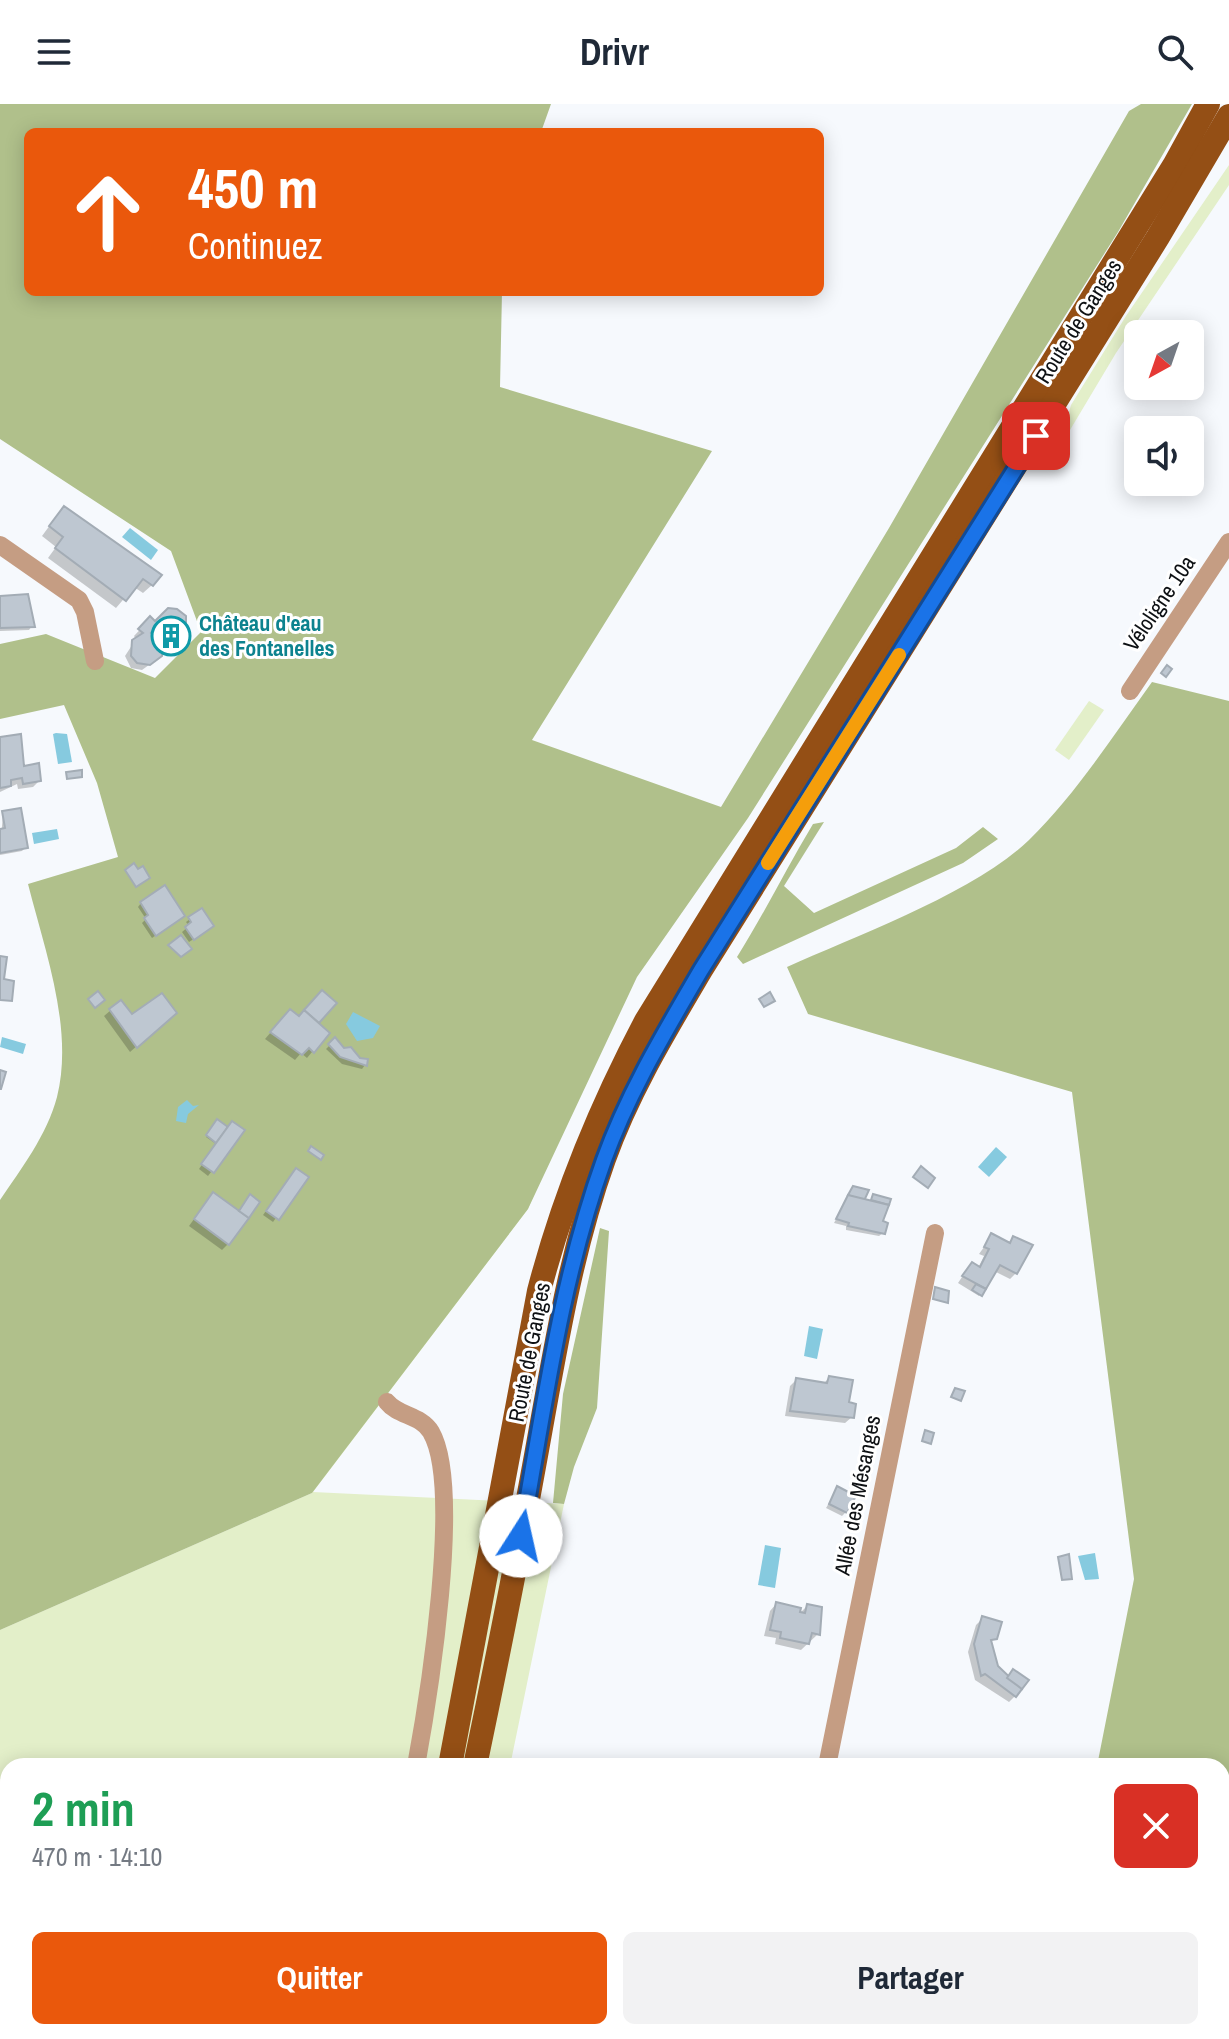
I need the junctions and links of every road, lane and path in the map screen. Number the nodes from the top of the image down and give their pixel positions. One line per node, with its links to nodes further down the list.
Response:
1 (1208, 104): 12 (main road, Route de Ganges)
2 (1229, 116): 4 (main road, Route de Ganges)
3 (1229, 150): 4 (main road)
4 (1002, 486): 13 (main road, Route de Ganges)
5 (1229, 542): 8 (street, Véloligne 10a)
6 (0, 545): 7 (street)
7 (95, 661)
8 (1130, 691)
9 (935, 1233): 14 (street, Allée des Mésanges)
10 (387, 1402): 11 (street)
11 (418, 1758)
12 (452, 1758)
13 (477, 1758)
14 (829, 1758)

